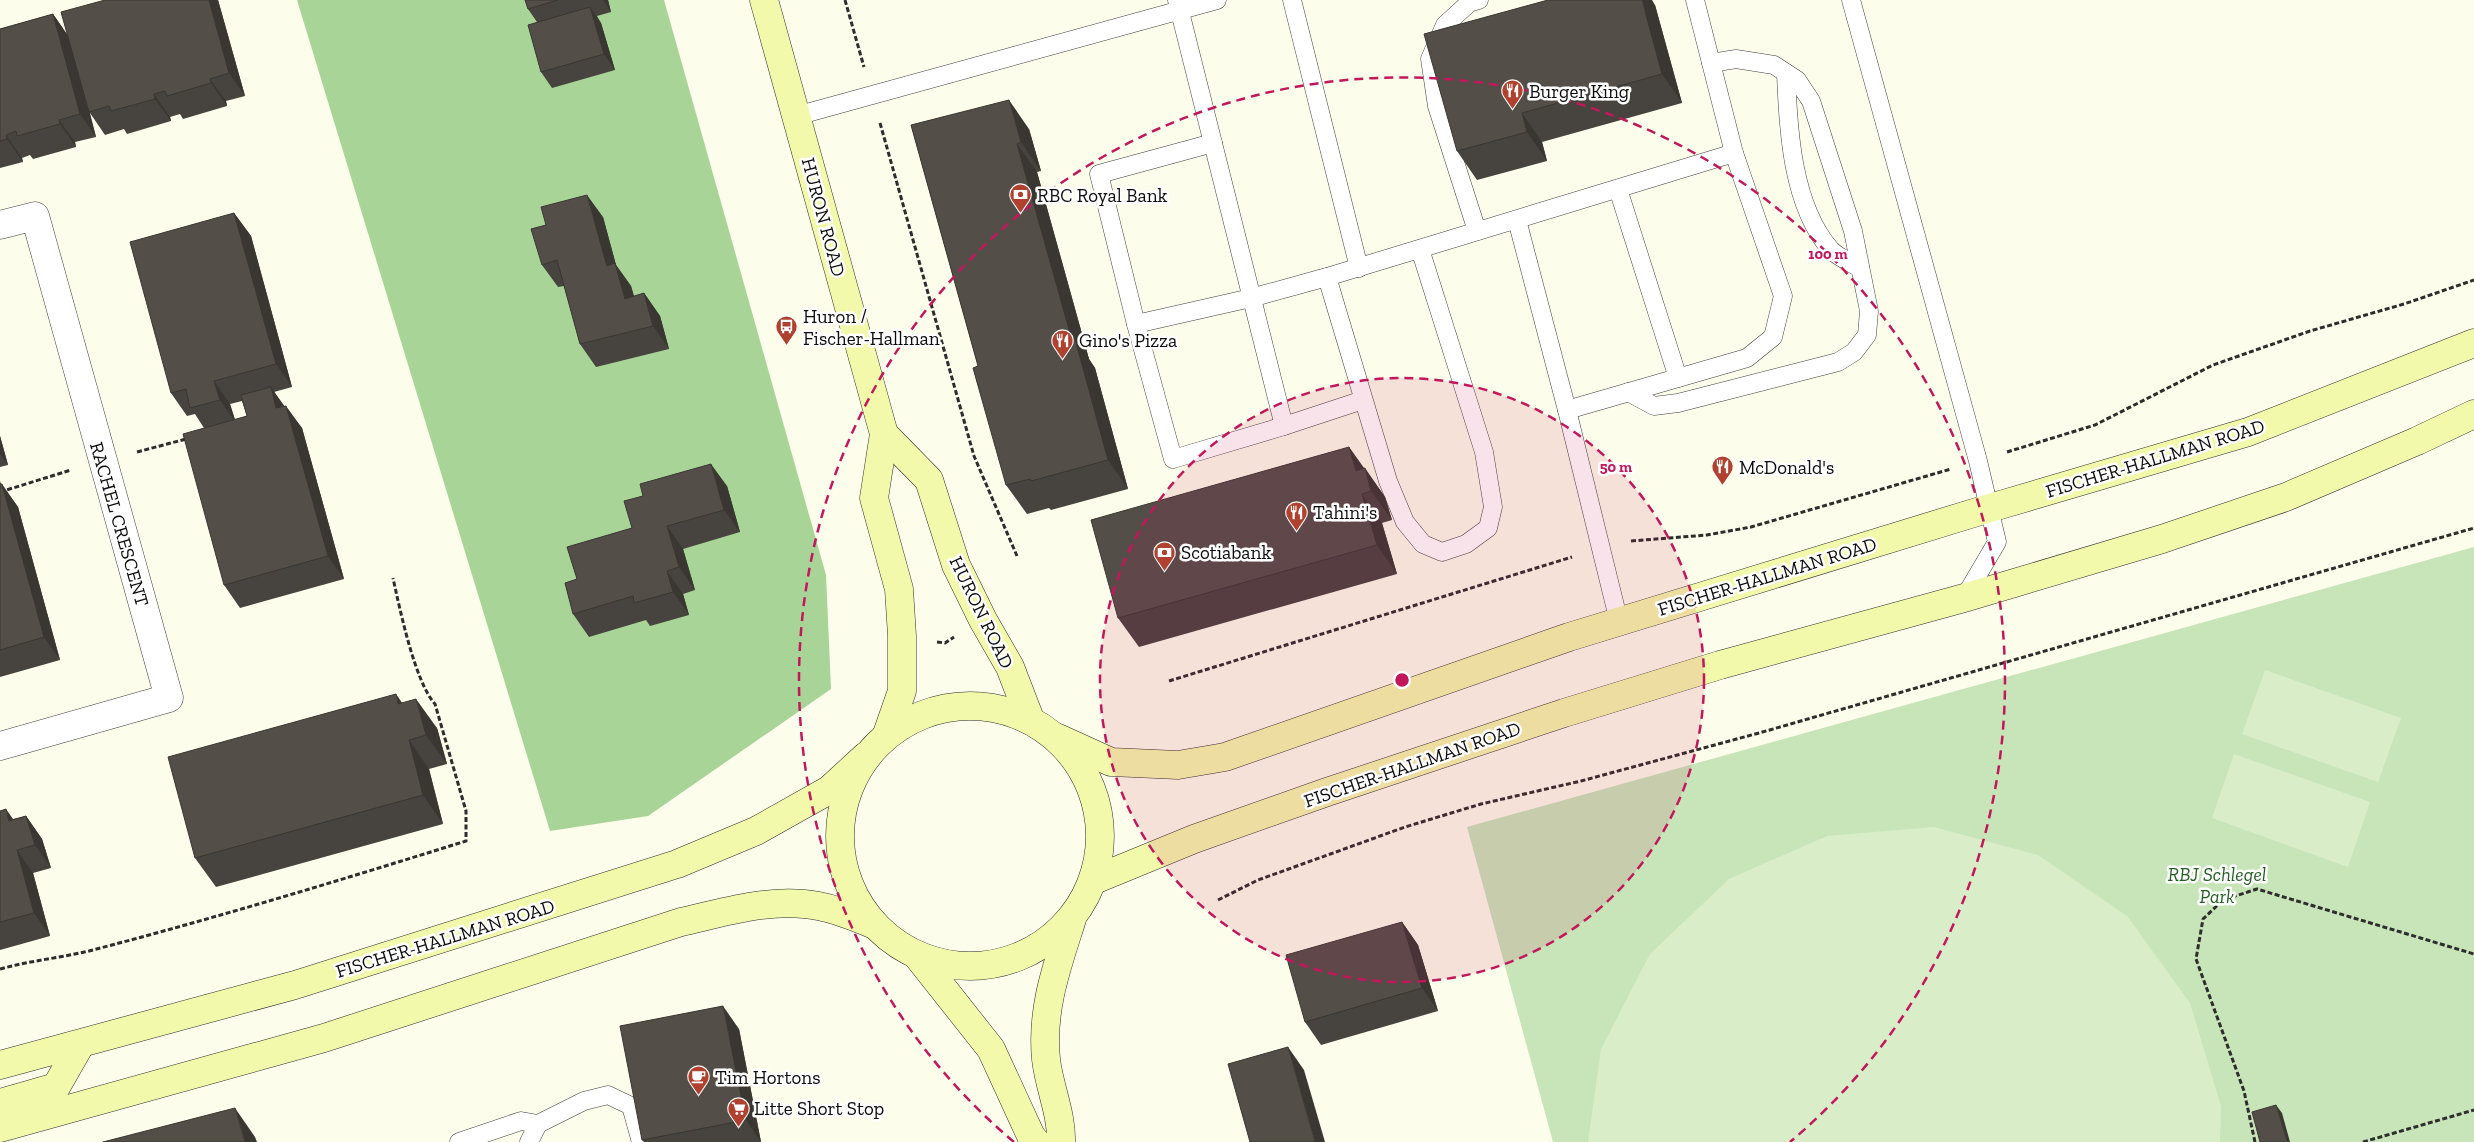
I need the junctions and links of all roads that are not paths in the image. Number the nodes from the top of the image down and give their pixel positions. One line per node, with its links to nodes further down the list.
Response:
1 (764, 0): 10 (main road, HURON ROAD)
2 (1216, 0): 7 (lane)
3 (1292, 0): 18 (lane)
4 (1479, 0): 16 (lane)
5 (1695, 0): 8 (lane)
6 (1850, 0): 31 (lane)
7 (1179, 5): 10 (lane); 11 (lane)
8 (1711, 63): 9 (lane); 12 (lane)
9 (1786, 73): 19 (lane); 19 (lane)
10 (796, 116): 30 (main road, HURON ROAD)
11 (1214, 143): 21 (lane); 22 (lane)
12 (1734, 153): 13 (lane); 24 (lane)
13 (1618, 189): 14 (lane); 24 (lane)
14 (1516, 220): 16 (lane); 27 (lane)
15 (0, 225): 37 (street, RACHEL CRESCENT)
16 (1477, 231): 17 (lane)
17 (1420, 249): 18 (lane); 26 (lane)
18 (1359, 268): 20 (lane)
19 (1860, 268): 25 (lane)
20 (1327, 277): 21 (lane); 26 (lane)
21 (1251, 298): 22 (lane); 29 (lane)
22 (1136, 324): 29 (lane)
23 (2474, 343): 31 (main road, FISCHER-HALLMAN ROAD)
24 (1678, 378): 25 (lane)
25 (1628, 392): 27 (lane)
26 (1362, 400): 29 (lane)
27 (1567, 410): 33 (lane)
28 (2474, 414): 32 (main road, FISCHER-HALLMAN ROAD)
29 (1284, 426)
30 (884, 434): 34 (main road, HURON ROAD); 35 (main road, HURON ROAD)
31 (1990, 508): 32 (lane); 33 (main road, FISCHER-HALLMAN ROAD)
32 (1964, 598): 39 (main road, FISCHER-HALLMAN ROAD)
33 (1619, 622): 36 (main road, FISCHER-HALLMAN ROAD)
34 (1030, 719): 35 (main road); 36 (main road)
35 (887, 734): 38 (main road)
36 (1058, 738): 39 (main road)
37 (0, 746)
38 (866, 756): 41 (main road); 43 (main road, FISCHER-HALLMAN ROAD)
39 (1094, 880): 40 (main road)
40 (1072, 919): 42 (main road); 52 (main road)
41 (875, 925): 42 (main road); 47 (main road)
42 (919, 958): 51 (main road)
43 (80, 1045): 44 (main road, FISCHER-HALLMAN ROAD); 45 (main road)
44 (0, 1065)
45 (0, 1103)
46 (538, 1124): 48 (lane); 49 (lane); 50 (lane)
47 (0, 1128)
48 (459, 1142)
49 (529, 1142)
50 (641, 1142)
51 (1036, 1142)
52 (1061, 1142)

